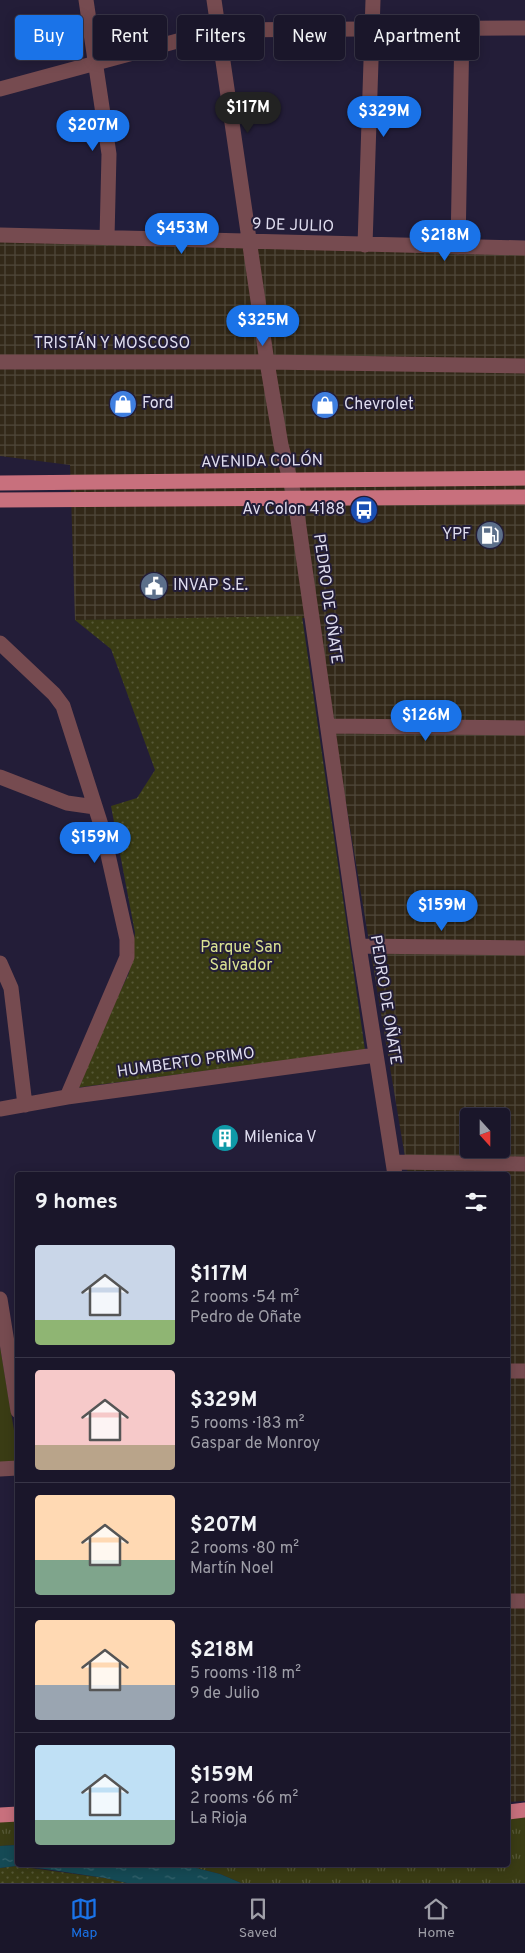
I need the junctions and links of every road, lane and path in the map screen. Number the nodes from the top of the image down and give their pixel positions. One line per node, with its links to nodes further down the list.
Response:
1 (86, 0): 14 (street)
2 (214, 0): 4 (street, PEDRO DE OÑATE)
3 (373, 0): 5 (street)
4 (216, 15)
5 (373, 15)
6 (479, 28): 7 (street)
7 (525, 28)
8 (355, 29): 9 (street)
9 (264, 30)
10 (177, 41): 14 (street)
11 (222, 60): 18 (street, PEDRO DE OÑATE)
12 (372, 60): 19 (street)
13 (461, 60): 20 (street)
14 (96, 64): 15 (street); 17 (street)
15 (0, 89)
16 (0, 235): 17 (street, 9 DE JULIO)
17 (107, 238): 18 (street, 9 DE JULIO)
18 (249, 242): 19 (street, 9 DE JULIO); 23 (street, PEDRO DE OÑATE)
19 (365, 245): 20 (street, 9 DE JULIO)
20 (458, 247): 21 (street, 9 DE JULIO)
21 (525, 248)
22 (0, 362): 23 (street, TRISTÁN Y MOSCOSO)
23 (268, 362): 24 (street, TRISTÁN Y MOSCOSO); 26 (street, PEDRO DE OÑATE)
24 (525, 366)
25 (525, 478): 26 (main road, AVENIDA COLÓN)
26 (288, 479): 27 (main road, AVENIDA COLÓN); 29 (street, PEDRO DE OÑATE)
27 (0, 483)
28 (525, 497): 29 (main road)
29 (295, 499): 30 (main road); 32 (street, PEDRO DE OÑATE)
30 (0, 500)
31 (0, 643): 35 (street)
32 (328, 726): 33 (street); 36 (street, PEDRO DE OÑATE)
33 (525, 728)
34 (0, 777): 35 (street)
35 (95, 807): 40 (street)
36 (359, 946): 37 (street); 39 (street, PEDRO DE OÑATE)
37 (525, 948)
38 (0, 962): 41 (street)
39 (376, 1054): 40 (street, HUMBERTO PRIMO); 44 (street, PEDRO DE OÑATE)
40 (67, 1098): 41 (street, HUMBERTO PRIMO)
41 (24, 1105): 42 (street, HUMBERTO PRIMO)
42 (0, 1109)
43 (525, 1164): 44 (street)
44 (394, 1168)
45 (0, 1299): 48 (street)
46 (510, 1371): 47 (street)
47 (525, 1371)
48 (15, 1393)
49 (15, 1468): 50 (street)
50 (0, 1469)
51 (510, 1601): 52 (street)
52 (525, 1601)
53 (525, 1810): 54 (main road)
54 (510, 1812)
55 (15, 1814): 56 (main road)
56 (0, 1815)

